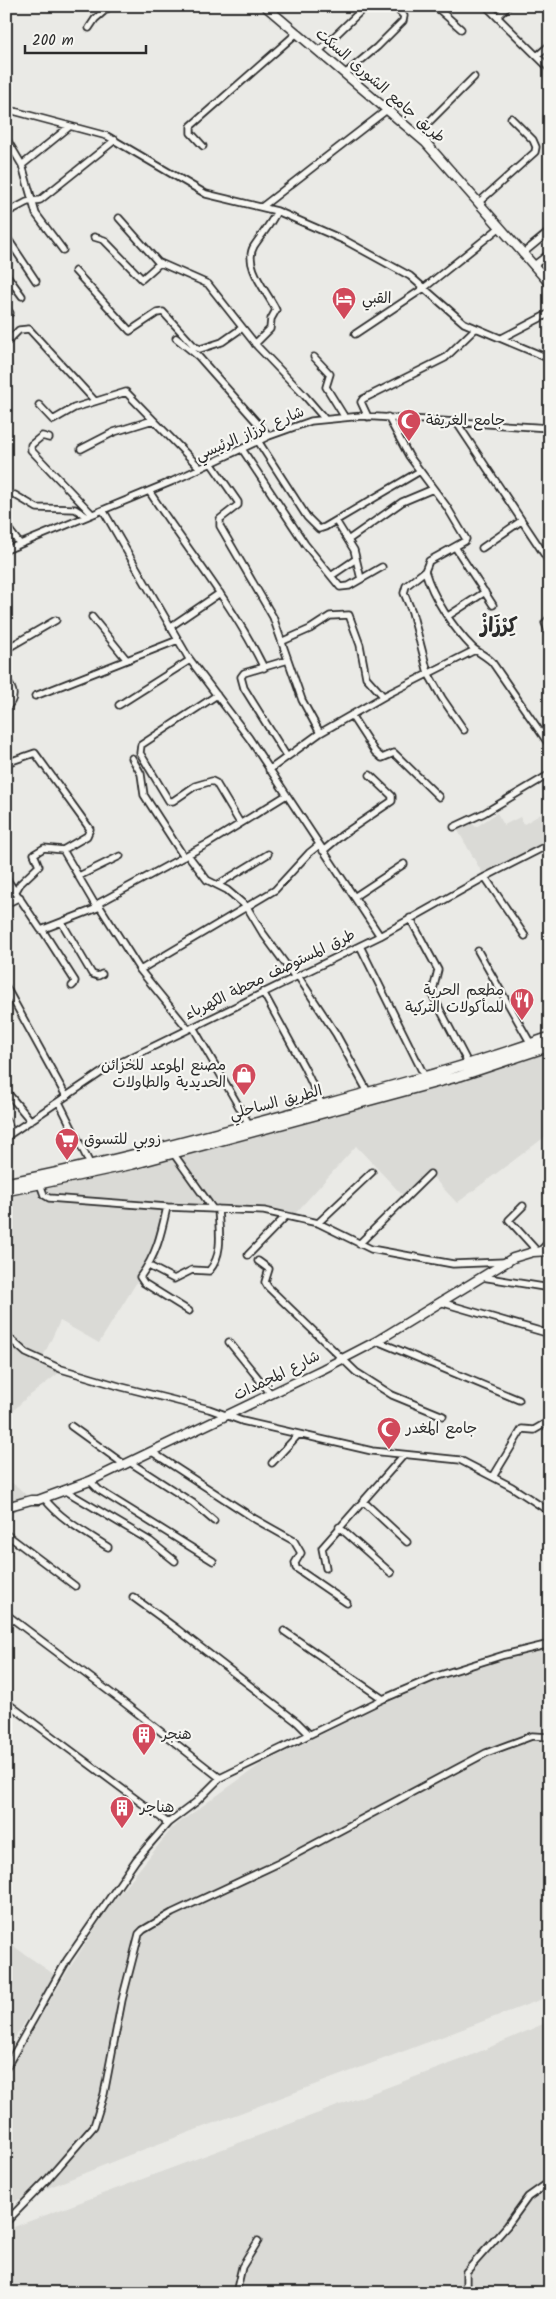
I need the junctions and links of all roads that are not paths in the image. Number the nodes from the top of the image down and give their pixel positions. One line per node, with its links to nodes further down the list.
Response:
1 (110, 6): 9 (street)
2 (265, 6): 11 (main road, طريق جامع الشورى السكت)
3 (366, 6): 13 (street)
4 (394, 6): 16 (street)
5 (435, 6): 10 (street)
6 (486, 6): 8 (street)
7 (508, 6): 8 (street)
8 (497, 17): 14 (street)
9 (89, 28)
10 (461, 29)
11 (297, 32): 13 (main road, طريق جامع الشورى السكت); 25 (street)
12 (550, 45): 14 (street)
13 (319, 51): 16 (main road, طريق جامع الشورى السكت)
14 (537, 56): 15 (street)
15 (550, 69)
16 (346, 73): 19 (main road, طريق جامع الشورى السكت)
17 (474, 78): 22 (street)
18 (6, 108): 21 (street)
19 (388, 108): 22 (main road, طريق جامع الشورى السكت); 30 (street)
20 (511, 118): 28 (street)
21 (69, 127): 24 (street); 26 (street)
22 (417, 134): 28 (main road, طريق جامع الشورى السكت)
23 (6, 138): 26 (street)
24 (115, 140): 27 (street); 30 (street)
25 (203, 146)
26 (22, 165): 27 (street)
27 (32, 202): 32 (street); 38 (street)
28 (478, 203): 34 (main road, طريق جامع الشورى السكت)
29 (6, 205): 32 (street)
30 (263, 206): 31 (street)
31 (278, 211): 47 (street); 56 (street)
32 (8, 212)
33 (119, 218): 41 (street)
34 (499, 228): 40 (main road, طريق جامع الشورى السكت); 47 (street)
35 (550, 231): 40 (street)
36 (6, 236): 46 (street)
37 (94, 237): 41 (street)
38 (63, 250)
39 (550, 253): 42 (street)
40 (522, 254): 42 (main road, طريق جامع الشورى السكت)
41 (160, 263): 50 (street)
42 (533, 266): 45 (main road, طريق جامع الشورى السكت)
43 (75, 272): 50 (street)
44 (6, 274): 48 (street)
45 (549, 281)
46 (36, 282)
47 (424, 288): 51 (street); 52 (street)
48 (22, 296)
49 (550, 313): 54 (street)
50 (242, 328): 56 (street)
51 (476, 329): 54 (street); 62 (street)
52 (355, 334)
53 (176, 338): 68 (street)
54 (502, 338): 58 (street)
55 (7, 342): 59 (street)
56 (255, 344): 64 (street)
57 (314, 357): 61 (street)
58 (550, 359)
59 (95, 401): 60 (street); 65 (street)
60 (39, 405)
61 (344, 416): 62 (street, شارع كرزاز الرئيسي); 64 (street, شارع كرزاز الرئيسي)
62 (368, 417): 63 (street, شارع كرزاز الرئيسي)
63 (388, 417): 66 (street, شارع كرزاز الرئيسي); 75 (street)
64 (324, 418): 68 (street, شارع كرزاز الرئيسي)
65 (153, 420): 71 (street); 74 (street)
66 (456, 422): 67 (street, شارع كرزاز الرئيسي); 82 (street)
67 (550, 428)
68 (269, 436): 70 (street, شارع كرزاز الرئيسي)
69 (49, 438): 80 (street)
70 (258, 442): 72 (street, شارع كرزاز الرئيسي); 81 (street)
71 (81, 449)
72 (242, 449): 73 (street, شارع كرزاز الرئيسي); 93 (street)
73 (211, 463): 74 (street, شارع كرزاز الرئيسي); 105 (street)
74 (200, 468): 77 (street, شارع كرزاز الرئيسي)
75 (420, 471): 76 (street); 81 (street)
76 (433, 489): 84 (street); 86 (street)
77 (149, 491): 79 (street, شارع كرزاز الرئيسي); 95 (street)
78 (15, 495): 80 (street)
79 (103, 510): 80 (street, شارع كرزاز الرئيسي); 102 (street)
80 (89, 515): 85 (street, شارع كرزاز الرئيسي)
81 (336, 520): 84 (street)
82 (521, 521): 87 (street); 90 (street)
83 (6, 526): 85 (street)
84 (348, 540): 89 (street)
85 (20, 544): 88 (street, شارع كرزاز الرئيسي)
86 (455, 547): 92 (street); 96 (street)
87 (482, 548)
88 (6, 550)
89 (356, 560): 93 (street); 94 (street)
90 (550, 563)
91 (382, 567): 94 (street)
92 (425, 570): 98 (street); 112 (street)
93 (331, 576): 94 (street)
94 (361, 579)
95 (220, 592): 102 (street); 111 (street)
96 (485, 592): 97 (street); 98 (street)
97 (493, 605)
98 (448, 616): 107 (street)
99 (92, 617): 108 (street)
100 (550, 618): 103 (street)
101 (56, 620): 106 (street)
102 (170, 627): 104 (street)
103 (550, 636)
104 (178, 640): 108 (street); 109 (street)
105 (283, 641): 110 (street); 116 (street)
106 (6, 649)
107 (475, 650): 112 (street); 122 (street)
108 (127, 660): 115 (street)
109 (190, 660): 114 (street); 117 (street)
110 (288, 660): 111 (street); 121 (street)
111 (264, 668): 123 (street)
112 (428, 673): 116 (street); 120 (street)
113 (6, 680): 118 (street)
114 (217, 695): 126 (street); 131 (street)
115 (35, 696)
116 (383, 696): 119 (street)
117 (119, 705)
118 (6, 708)
119 (351, 715): 121 (street); 130 (street)
120 (464, 730)
121 (320, 732): 123 (street)
122 (550, 746)
123 (287, 757): 126 (street)
124 (132, 758): 139 (street)
125 (6, 763): 135 (street)
126 (269, 770): 129 (street)
127 (370, 774): 136 (street)
128 (550, 774): 132 (street)
129 (285, 796): 131 (street); 134 (street)
130 (439, 797)
131 (240, 823): 139 (street)
132 (454, 827)
133 (550, 844): 142 (street, طرق المستوصف محطة الكهرباء)
134 (319, 845): 136 (street); 148 (street)
135 (63, 850): 141 (street); 145 (street)
136 (323, 851): 146 (street)
137 (268, 854): 144 (street)
138 (120, 856): 141 (street)
139 (186, 856): 144 (street); 149 (street)
140 (404, 864): 146 (street)
141 (79, 876): 149 (street)
142 (485, 877): 150 (street, طرق المستوصف محطة الكهرباء); 154 (street)
143 (6, 878): 145 (street)
144 (217, 885): 148 (street)
145 (18, 894): 147 (street); 152 (street)
146 (354, 897): 153 (street)
147 (6, 904)
148 (246, 907): 157 (street); 159 (street)
149 (98, 908): 151 (street); 157 (street)
150 (410, 918): 153 (street, طرق المستوصف محطة الكهرباء); 167 (street)
151 (62, 924): 152 (street); 158 (street)
152 (43, 931): 160 (street)
153 (380, 936): 155 (street, طرق المستوصف محطة الكهرباء)
154 (525, 936)
155 (360, 946): 159 (street, طرق المستوصف محطة الكهرباء); 168 (street)
156 (478, 951): 165 (street)
157 (140, 970): 163 (street)
158 (102, 974)
159 (296, 976): 162 (street, طرق المستوصف محطة الكهرباء); 171 (street)
160 (72, 986)
161 (6, 988): 170 (street)
162 (263, 992): 163 (street, طرق المستوصف محطة الكهرباء); 173 (street)
163 (190, 1028): 170 (street, طرق المستوصف محطة الكهرباء); 176 (street)
164 (550, 1037): 165 (highway, الطريق الساحلي)
165 (531, 1044): 167 (highway, الطريق الساحلي)
166 (550, 1046): 171 (highway, الطريق الساحلي)
167 (469, 1065): 168 (highway, الطريق الساحلي)
168 (425, 1077): 171 (highway, الطريق الساحلي)
169 (6, 1091): 175 (street)
170 (66, 1096): 172 (street, طرق المستوصف محطة الكهرباء)
171 (370, 1096): 173 (highway, الطريق الساحلي); 178 (highway, الطريق الساحلي)
172 (59, 1102): 175 (street, طرق المستوصف محطة الكهرباء); 179 (street)
173 (322, 1105): 176 (highway, الطريق الساحلي)
174 (6, 1120): 177 (street)
175 (31, 1120): 177 (street, طرق المستوصف محطة الكهرباء)
176 (249, 1124): 179 (highway, الطريق الساحلي)
177 (9, 1135)
178 (173, 1153): 183 (highway, الطريق الساحلي); 187 (street)
179 (91, 1166): 182 (highway, الطريق الساحلي)
180 (372, 1172): 189 (street)
181 (430, 1174): 191 (street)
182 (6, 1183)
183 (40, 1184): 184 (highway, الطريق الساحلي); 186 (street)
184 (6, 1191)
185 (523, 1206): 192 (street)
186 (167, 1207): 187 (street); 197 (street)
187 (216, 1209): 188 (street); 197 (street)
188 (286, 1216): 189 (street); 194 (street)
189 (318, 1223): 191 (street)
190 (550, 1241): 192 (street)
191 (359, 1244): 196 (street)
192 (539, 1251): 193 (main road, شارع المجمدات); 196 (main road, شارع المجمدات)
193 (550, 1251)
194 (248, 1255)
195 (258, 1261): 206 (street)
196 (506, 1262): 198 (main road, شارع المجمدات)
197 (148, 1266): 201 (street)
198 (482, 1277): 199 (street); 200 (main road, شارع المجمدات)
199 (550, 1288)
200 (440, 1302): 202 (street); 204 (main road, شارع المجمدات)
201 (189, 1311)
202 (550, 1334)
203 (6, 1335): 209 (street)
204 (376, 1340): 206 (main road, شارع المجمدات); 208 (street)
205 (229, 1342): 207 (street)
206 (342, 1360): 207 (main road, شارع المجمدات); 210 (street)
207 (270, 1394): 209 (main road, شارع المجمدات)
208 (519, 1400)
209 (227, 1415): 213 (street); 214 (main road, شارع المجمدات)
210 (443, 1416)
211 (546, 1423): 218 (street)
212 (71, 1426): 217 (street)
213 (298, 1435): 215 (street); 216 (street)
214 (152, 1452): 217 (main road, شارع المجمدات); 236 (street)
215 (403, 1456): 218 (street); 222 (street)
216 (272, 1463)
217 (128, 1464): 219 (main road, شارع المجمدات); 225 (street)
218 (493, 1477): 224 (street)
219 (90, 1481): 220 (main road, شارع المجمدات); 231 (street)
220 (66, 1491): 221 (main road, شارع المجمدات); 230 (street)
221 (44, 1498): 223 (main road, شارع المجمدات); 229 (street)
222 (363, 1500): 226 (street); 228 (street)
223 (6, 1507)
224 (550, 1512)
225 (214, 1521)
226 (339, 1528): 232 (street); 233 (street)
227 (6, 1534): 234 (street)
228 (407, 1542)
229 (108, 1547)
230 (175, 1561)
231 (213, 1561)
232 (326, 1568)
233 (391, 1573)
234 (75, 1586)
235 (133, 1597): 242 (street)
236 (348, 1603)
237 (6, 1614): 244 (street)
238 (284, 1631): 240 (street)
239 (550, 1644): 240 (street)
240 (383, 1699): 242 (street)
241 (6, 1702): 245 (street)
242 (310, 1734): 244 (street)
243 (550, 1737): 248 (street)
244 (220, 1778): 245 (street)
245 (168, 1823): 246 (street)
246 (6, 2068)
247 (550, 2184): 251 (street)
248 (6, 2222)
249 (258, 2241): 250 (street)
250 (236, 2293)
251 (466, 2293)

